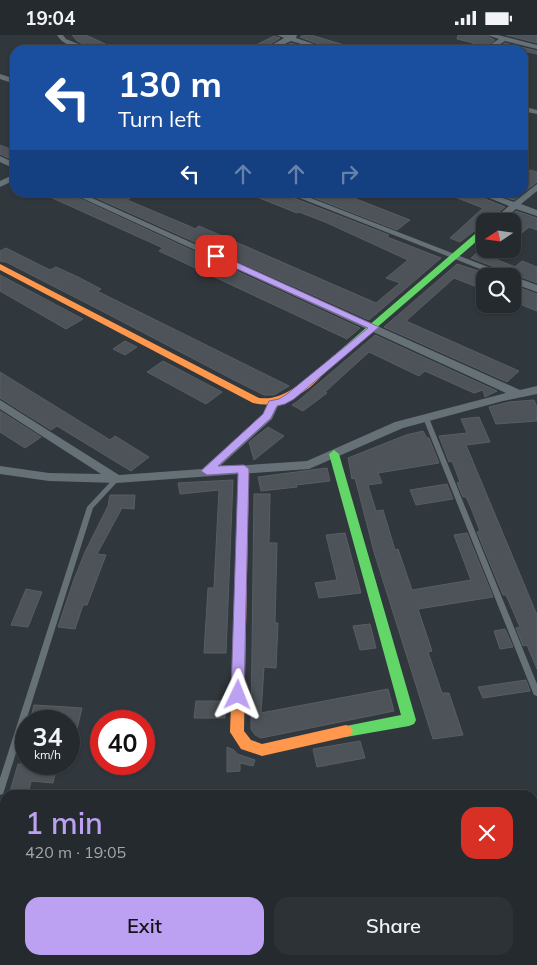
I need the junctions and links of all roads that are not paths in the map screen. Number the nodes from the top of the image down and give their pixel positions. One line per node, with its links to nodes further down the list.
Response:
1 (60, 35): 6 (street)
2 (280, 35): 4 (street)
3 (490, 35): 5 (street)
4 (293, 37): 7 (street); 8 (street)
5 (504, 39): 9 (street); 10 (street)
6 (74, 45)
7 (277, 45)
8 (315, 45)
9 (494, 45)
10 (537, 47)
11 (83, 197): 24 (street)
12 (301, 197): 19 (street)
13 (492, 197): 15 (street)
14 (525, 197): 15 (street)
15 (515, 205): 16 (street); 17 (street)
16 (506, 213)
17 (537, 213)
18 (476, 238): 19 (street)
19 (454, 256): 21 (street); 24 (street)
20 (0, 267): 27 (street)
21 (485, 268)
22 (521, 283): 23 (street)
23 (537, 289)
24 (374, 327): 26 (street); 27 (street)
25 (537, 390): 26 (street)
26 (519, 394): 29 (street)
27 (273, 403): 33 (street)
28 (0, 404): 34 (street)
29 (426, 418): 30 (street); 35 (lane)
30 (334, 454): 31 (street); 31 (street)
31 (244, 469): 33 (street)
32 (0, 470): 34 (street)
33 (207, 471): 34 (street)
34 (117, 479): 36 (lane)
35 (537, 693)
36 (0, 790)

